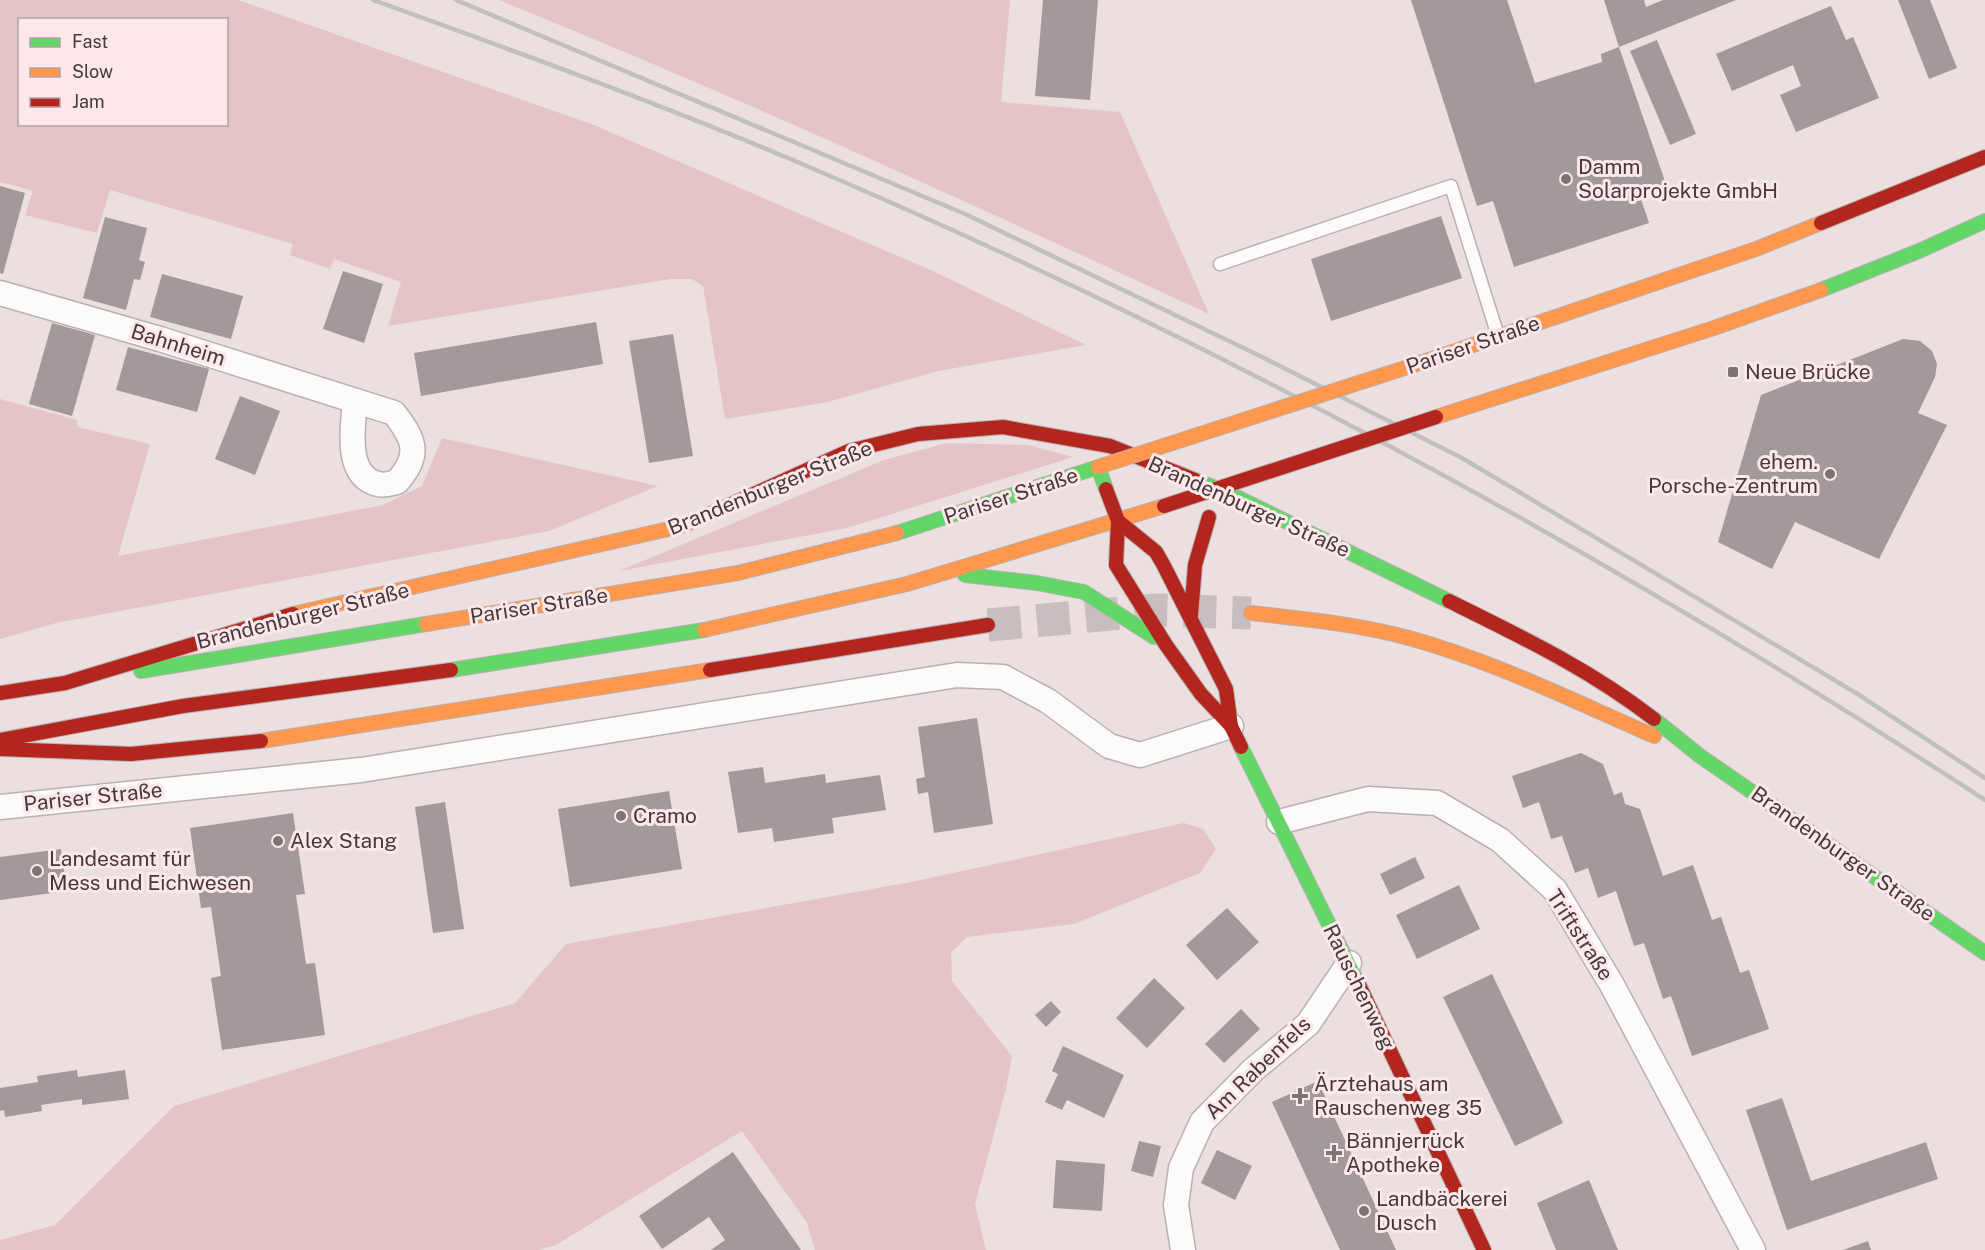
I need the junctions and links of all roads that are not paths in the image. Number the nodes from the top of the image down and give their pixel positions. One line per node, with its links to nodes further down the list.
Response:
1 (1985, 158): 5 (main road, Pariser Straße)
2 (1985, 221): 8 (main road, bridge)
3 (1220, 264): 5 (lane)
4 (0, 293): 6 (street, Bahnheim)
5 (1498, 337): 7 (main road, Pariser Straße, bridge)
6 (355, 401)
7 (1098, 467): 9 (main road); 15 (main road, Pariser Straße)
8 (1242, 480): 9 (main road, bridge); 12 (main road)
9 (1118, 521): 10 (main road); 12 (main road, Rauschenweg); 14 (main road, Rauschenweg)
10 (951, 573): 14 (main road); 18 (main road)
11 (1251, 613): 20 (main road, Brandenburger Straße)
12 (1191, 620): 17 (main road, Rauschenweg)
13 (988, 625): 19 (main road)
14 (1166, 645): 17 (main road, Rauschenweg)
15 (65, 683): 16 (main road, Pariser Straße); 20 (main road, Brandenburger Straße)
16 (0, 693)
17 (1231, 726): 21 (street, Pariser Straße); 22 (main road, Rauschenweg)
18 (0, 740)
19 (0, 749)
20 (1700, 756): 23 (main road, Brandenburger Straße)
21 (0, 807)
22 (1280, 822): 24 (main road, Rauschenweg); 27 (street, Triftstraße)
23 (1985, 953)
24 (1349, 963): 25 (street, Am Rabenfels); 26 (main road, Rauschenweg)
25 (1183, 1250)
26 (1484, 1250)
27 (1753, 1250)

